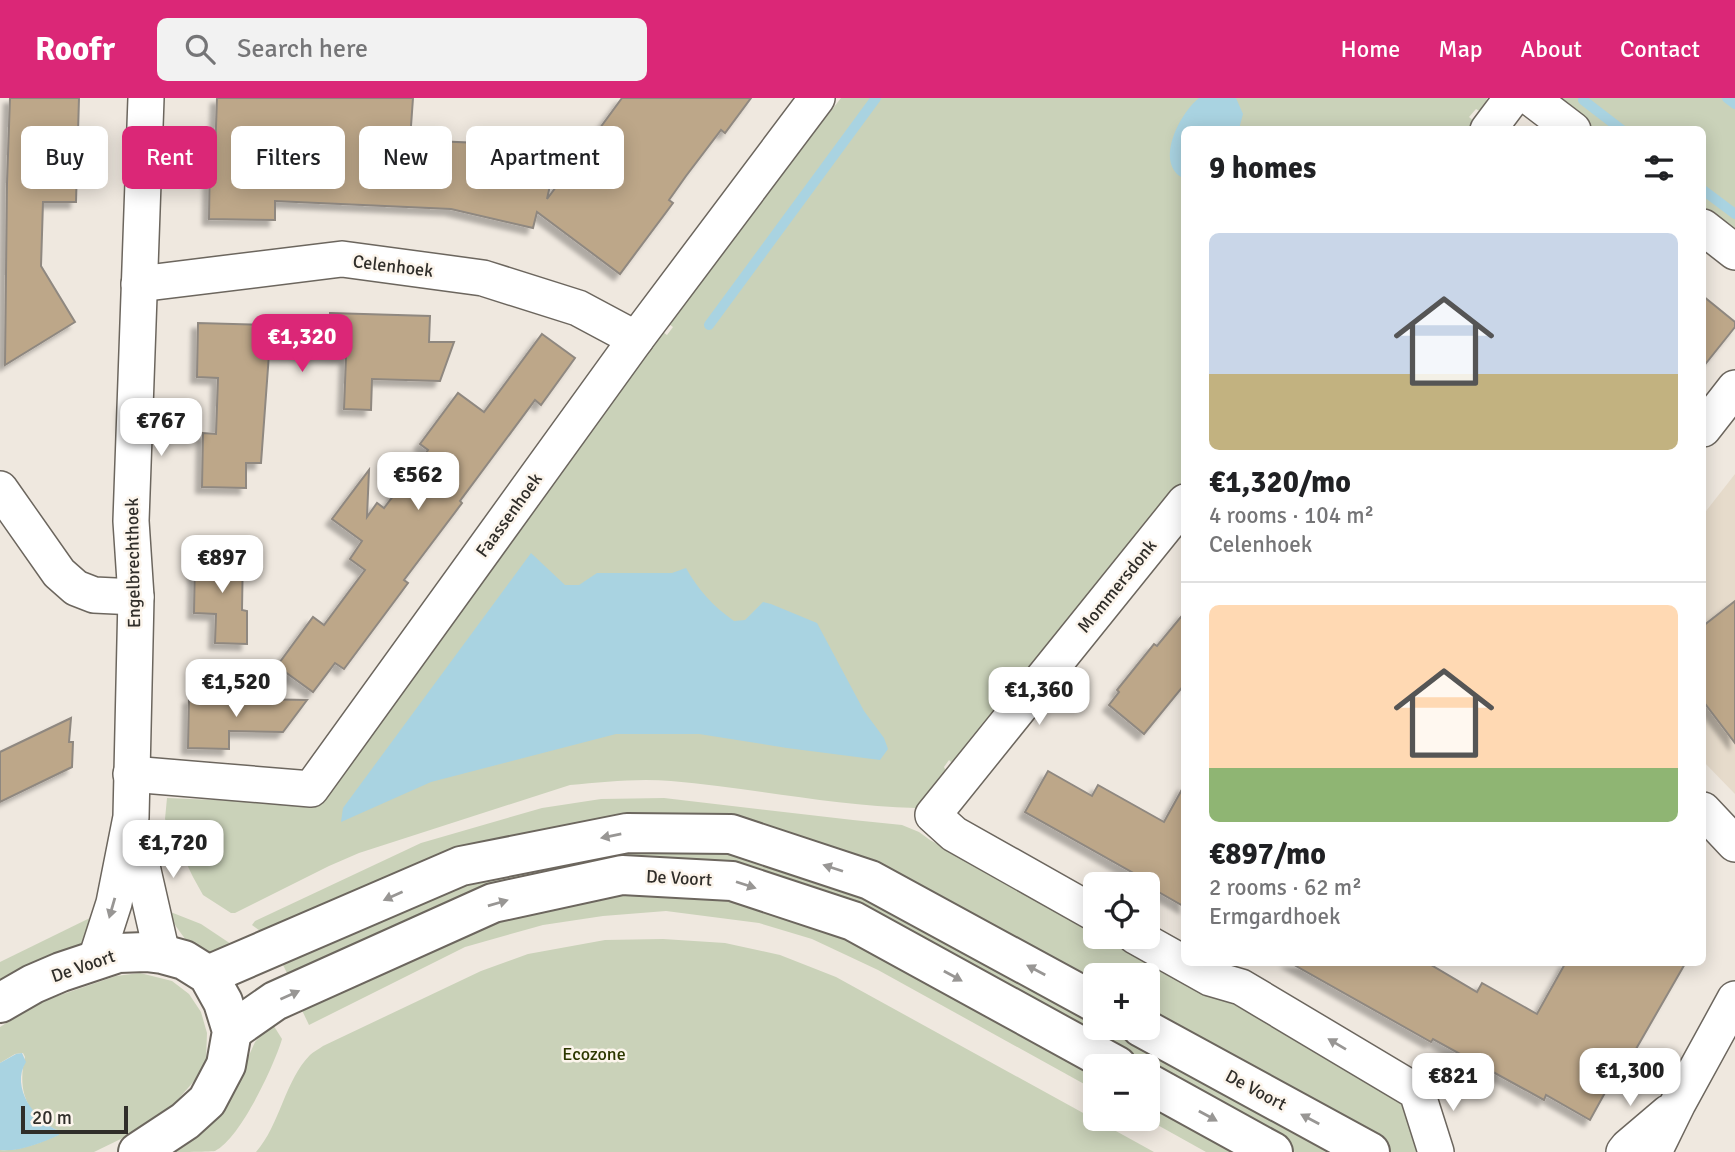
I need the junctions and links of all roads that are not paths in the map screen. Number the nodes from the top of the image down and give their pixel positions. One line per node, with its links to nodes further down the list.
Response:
1 (146, 98): 9 (street, Engelbrechthoek)
2 (817, 98): 10 (street, Faassenhoek)
3 (1512, 98): 5 (street)
4 (1531, 98): 6 (street)
5 (1491, 126)
6 (1568, 126)
7 (1706, 229): 8 (street)
8 (1735, 252)
9 (139, 284): 10 (street, Celenhoek); 15 (street, Engelbrechthoek)
10 (636, 339): 16 (street, Faassenhoek)
11 (1735, 388): 12 (street)
12 (1706, 425)
13 (0, 489): 15 (street)
14 (1181, 507): 20 (street, Mommersdonk)
15 (136, 597): 16 (street, Engelbrechthoek)
16 (131, 774): 18 (street, Engelbrechthoek)
17 (1706, 813): 19 (street)
18 (131, 817): 22 (street, Engelbrechthoek); 23 (street, Engelbrechthoek, one-way to 23)
19 (1735, 844)
20 (1083, 907)
21 (1158, 949): 24 (street)
22 (162, 954): 23 (street, De Voort); 26 (street, De Voort)
23 (96, 960): 30 (street, De Voort)
24 (1181, 962)
25 (1189, 966): 27 (street)
26 (208, 975): 28 (street, one-way to 26); 31 (street)
27 (1249, 975): 39 (street, one-way to 27)
28 (1083, 996)
29 (1735, 999): 35 (street)
30 (0, 1003)
31 (232, 1031): 33 (street, De Voort, one-way to 33); 36 (street)
32 (1160, 1037): 38 (street, De Voort, one-way to 32)
33 (1094, 1054)
34 (1160, 1090): 37 (street, one-way to 37)
35 (1678, 1103): 40 (street); 41 (street)
36 (138, 1152)
37 (1273, 1152)
38 (1370, 1152)
39 (1436, 1152)
40 (1624, 1152)
41 (1654, 1152)

